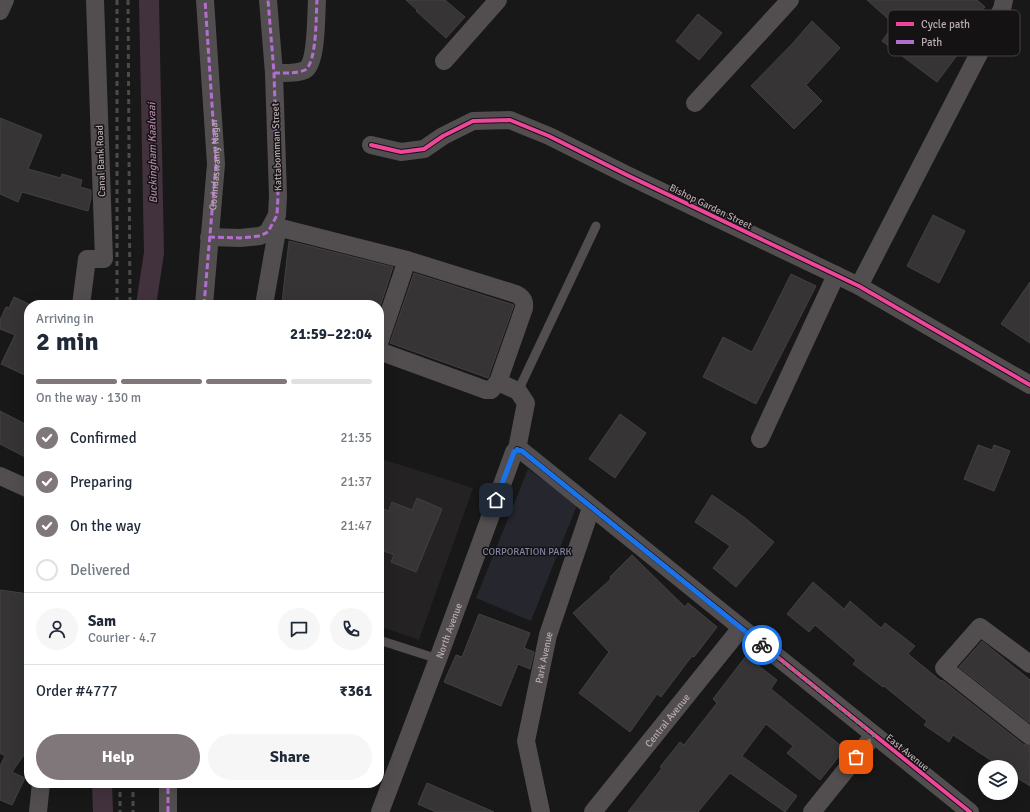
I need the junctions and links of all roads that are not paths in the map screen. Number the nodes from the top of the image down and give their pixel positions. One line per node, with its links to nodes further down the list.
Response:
1 (5, 0): 10 (street)
2 (95, 0): 21 (street, Canal Bank Road)
3 (204, 0): 17 (street, Govindaswamy Nagar)
4 (268, 0): 13 (street, Kattabomman Street)
5 (317, 0): 13 (street)
6 (498, 0): 12 (street)
7 (790, 0): 14 (street)
8 (1004, 0): 9 (street)
9 (1001, 10)
10 (0, 11)
11 (978, 56): 20 (street)
12 (444, 61)
13 (274, 73): 17 (street, Kattabomman Street)
14 (695, 103)
15 (371, 145): 19 (street, Bishop Garden Street)
16 (596, 226): 28 (lane)
17 (209, 237): 22 (street, Govindaswamy Nagar)
18 (407, 260): 23 (street); 24 (street); 26 (street)
19 (836, 275): 20 (street, Bishop Garden Street); 29 (street)
20 (860, 286): 27 (street, Bishop Garden Street)
21 (82, 300)
22 (204, 300)
23 (265, 300)
24 (384, 329)
25 (384, 353): 26 (street)
26 (498, 382): 28 (street)
27 (1030, 385)
28 (518, 391): 30 (street, North Avenue)
29 (760, 439)
30 (517, 450): 33 (street, East Avenue); 36 (street, North Avenue)
31 (0, 476): 32 (street)
32 (24, 487)
33 (591, 508): 34 (street, East Avenue); 45 (street, Park Avenue)
34 (741, 628): 38 (street, East Avenue); 46 (street, Central Avenue)
35 (384, 642): 36 (lane)
36 (438, 659): 44 (street, North Avenue)
37 (1030, 664): 39 (street)
38 (874, 735): 47 (street); 48 (street, East Avenue)
39 (1030, 736)
40 (40, 788): 42 (street)
41 (168, 788): 43 (street)
42 (38, 812)
43 (168, 812)
44 (380, 812)
45 (541, 812)
46 (593, 812)
47 (812, 812)
48 (970, 812)

